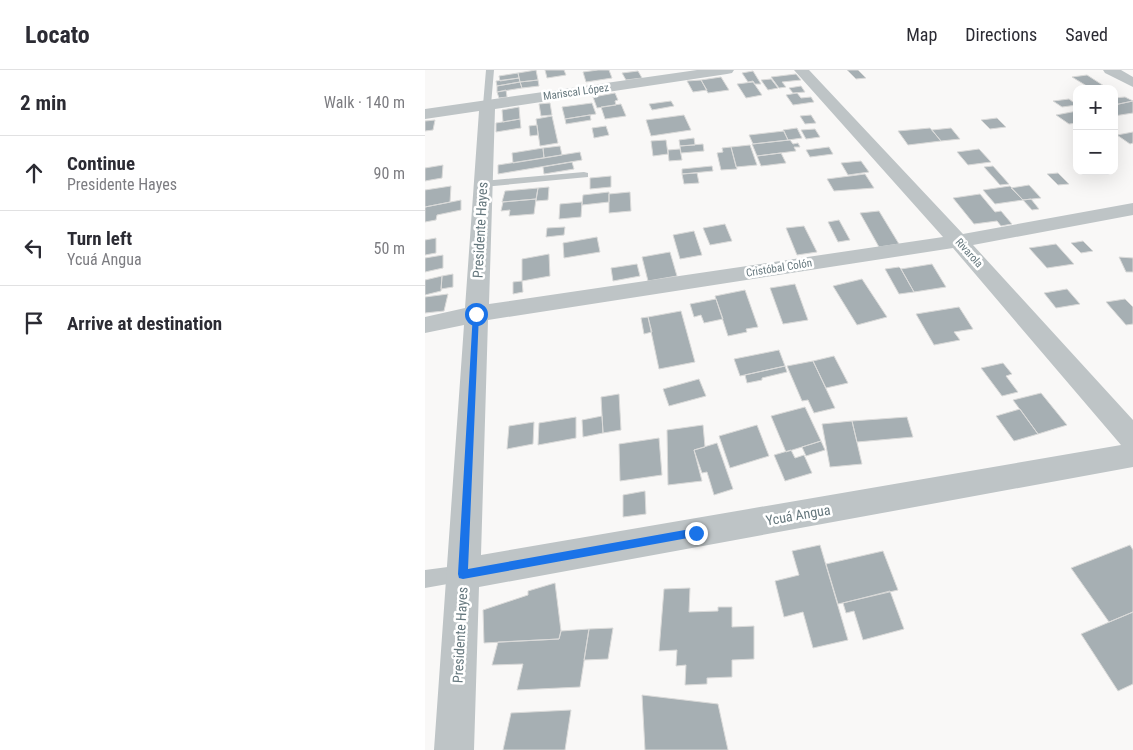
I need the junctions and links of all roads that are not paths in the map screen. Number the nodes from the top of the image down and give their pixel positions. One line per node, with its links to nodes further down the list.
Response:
1 (490, 70): 6 (lane, Presidente Hayes)
2 (727, 70): 6 (street, Mariscal López)
3 (801, 70): 11 (street, Rivarola)
4 (1110, 70): 5 (street)
5 (1133, 83)
6 (487, 105): 7 (street, Mariscal López); 9 (street, Presidente Hayes)
7 (425, 114)
8 (585, 175): 9 (lane)
9 (483, 184): 12 (street, Presidente Hayes)
10 (1133, 209): 11 (street, Cristóbal Colón)
11 (958, 241): 12 (street, Cristóbal Colón); 14 (street, Rivarola)
12 (476, 314): 13 (street, Cristóbal Colón); 16 (street, Presidente Hayes)
13 (425, 325)
14 (1133, 439)
15 (1133, 455): 16 (street, Ycuá Angua)
16 (463, 574): 17 (lane); 18 (street, Presidente Hayes)
17 (425, 579)
18 (454, 750)

